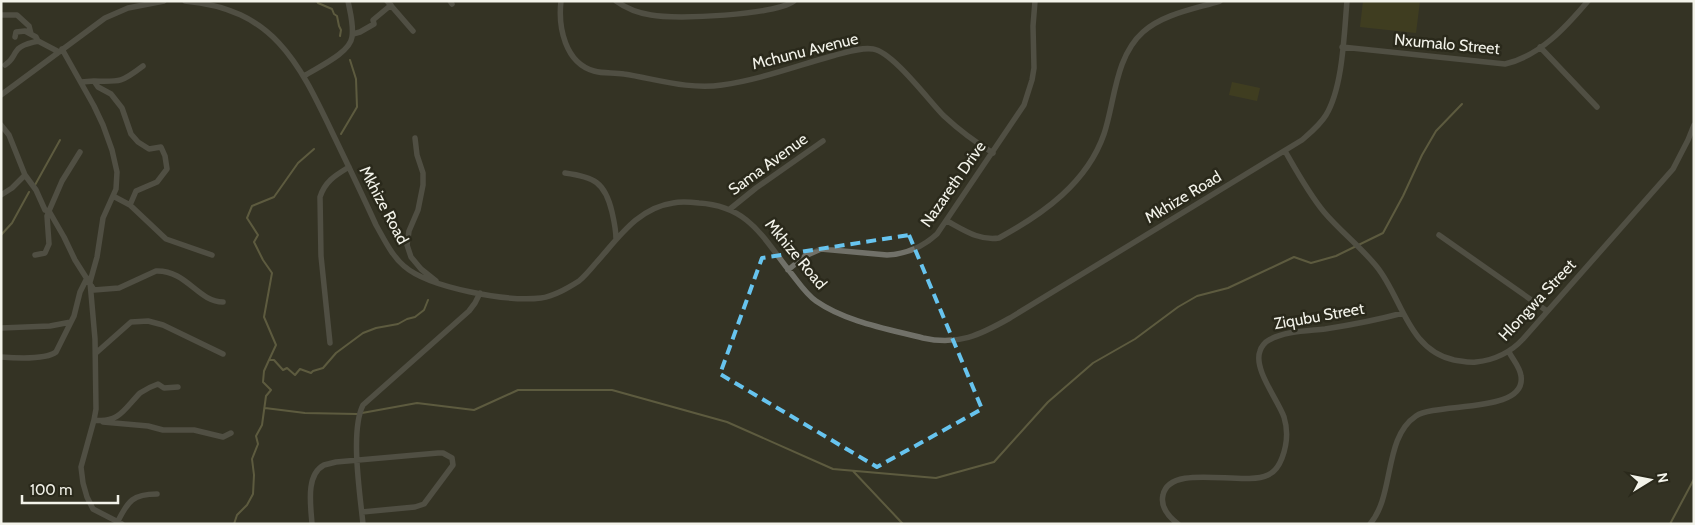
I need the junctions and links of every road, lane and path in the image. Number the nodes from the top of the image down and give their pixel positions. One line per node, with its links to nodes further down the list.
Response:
1 (164, 1): 20 (street)
2 (185, 1): 23 (street, Mkhize Road)
3 (348, 1): 15 (street)
4 (561, 1): 34 (street, Mchunu Avenue)
5 (616, 1): 6 (street)
6 (794, 1)
7 (1035, 1): 34 (street, Nazareth Drive)
8 (1220, 1): 43 (street)
9 (1347, 1): 18 (street, Mkhize Road)
10 (1588, 1): 19 (street, Nxumalo Street)
11 (389, 3): 13 (street); 15 (street)
12 (1, 15): 14 (street)
13 (413, 32)
14 (32, 34): 16 (street); 17 (street)
15 (353, 34): 23 (street)
16 (15, 37)
17 (38, 41): 20 (street); 21 (street)
18 (1342, 47): 19 (street, Nxumalo Street); 32 (street, Mkhize Road)
19 (1540, 47): 27 (street)
20 (61, 50): 25 (street); 26 (street)
21 (5, 65)
22 (143, 66): 24 (street)
23 (304, 76): 35 (street, Mkhize Road)
24 (94, 81): 25 (street); 40 (street)
25 (81, 82): 39 (street)
26 (1, 95)
27 (1597, 107)
28 (1694, 125): 53 (street, Hlongwa Street)
29 (1, 126): 37 (street)
30 (415, 138): 50 (street)
31 (823, 141): 41 (street, Sama Avenue)
32 (1285, 151): 48 (street, Mkhize Road); 56 (street, Hlongwa Street)
33 (80, 152): 42 (street)
34 (993, 152): 43 (street, Nazareth Drive)
35 (349, 167): 50 (street, Mkhize Road); 55 (street)
36 (565, 173): 45 (street)
37 (25, 175): 38 (street); 42 (street)
38 (2, 195)
39 (113, 196): 40 (street); 49 (street)
40 (130, 206): 47 (street)
41 (730, 209): 45 (street, Mkhize Road); 48 (street, Mkhize Road)
42 (49, 211): 46 (street); 49 (street)
43 (947, 221): 48 (street, Nazareth Drive)
44 (1439, 235): 53 (street)
45 (616, 239): 51 (street, Mkhize Road)
46 (35, 255)
47 (212, 255)
48 (788, 270)
49 (89, 280): 52 (street); 57 (street); 61 (street)
50 (438, 283): 51 (street, Mkhize Road)
51 (480, 293): 68 (street)
52 (223, 302)
53 (1547, 311): 60 (street, Hlongwa Street)
54 (319, 312): 55 (street)
55 (326, 312): 59 (street)
56 (1403, 313): 60 (street, Hlongwa Street); 74 (street, Ziqubu Street)
57 (71, 322): 58 (street); 63 (street)
58 (1, 328)
59 (330, 343)
60 (1509, 352): 75 (street)
61 (96, 353): 62 (street); 65 (street)
62 (223, 354)
63 (1, 357)
64 (178, 387): 66 (street)
65 (94, 420): 66 (street); 71 (street)
66 (103, 422): 67 (street)
67 (232, 433)
68 (358, 460): 70 (street); 70 (street); 72 (street)
69 (157, 494): 71 (street)
70 (362, 512): 73 (street)
71 (120, 523)
72 (312, 524)
73 (363, 524)
74 (1178, 524)
75 (1370, 524)

